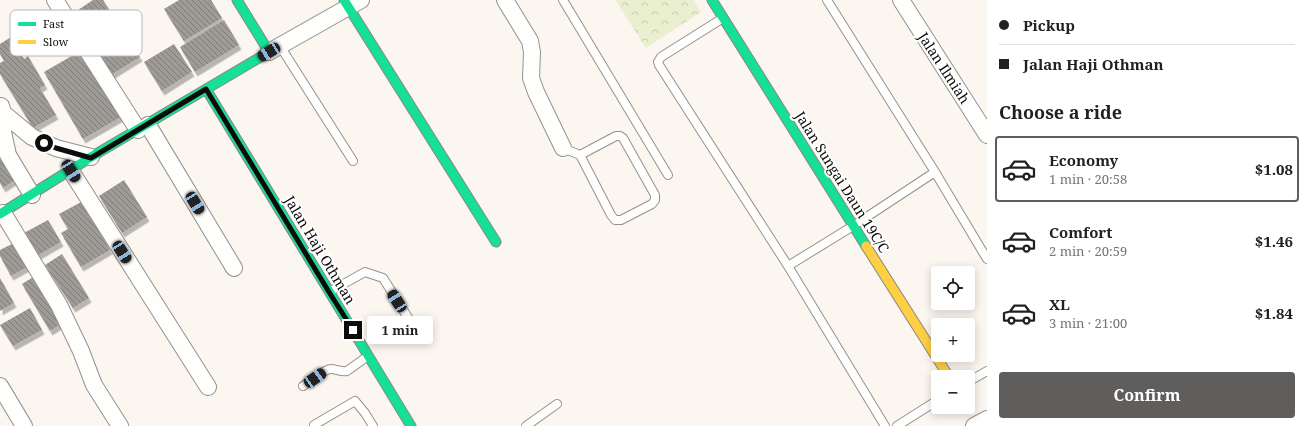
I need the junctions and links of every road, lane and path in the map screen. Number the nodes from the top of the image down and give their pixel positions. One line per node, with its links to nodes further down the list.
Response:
1 (55, 0): 9 (street)
2 (237, 0): 11 (street)
3 (505, 0): 17 (street)
4 (563, 0): 23 (lane)
5 (712, 0): 10 (street, Jalan Sungai Daun 19C/C)
6 (827, 0): 22 (lane)
7 (901, 0): 16 (street, Jalan Ilmiah)
8 (351, 3): 11 (street); 27 (street)
9 (62, 10)
10 (723, 18): 26 (street, Jalan Sungai Daun 19C/C); 29 (lane)
11 (275, 49): 13 (street); 20 (lane)
12 (94, 56): 15 (street)
13 (206, 89): 15 (street); 31 (street, Jalan Haji Othman)
14 (2, 108): 19 (street); 24 (street)
15 (143, 128): 19 (street); 30 (street)
16 (987, 135)
17 (563, 148): 18 (lane)
18 (580, 155): 18 (lane)
19 (91, 158): 21 (street)
20 (353, 161)
21 (71, 171): 24 (street); 39 (street)
22 (935, 172): 26 (lane); 28 (lane)
23 (668, 175)
24 (32, 195): 25 (street)
25 (1, 214): 45 (street)
26 (853, 226): 29 (lane); 34 (street, Jalan Sungai Daun 19C/C)
27 (496, 242)
28 (987, 259)
29 (788, 266): 49 (lane)
30 (234, 268)
31 (329, 292): 32 (lane); 33 (street, Jalan Haji Othman)
32 (412, 324)
33 (369, 356): 38 (lane); 47 (street, Jalan Haji Othman)
34 (945, 370)
35 (987, 371): 36 (lane)
36 (975, 378)
37 (0, 386): 44 (street)
38 (303, 386)
39 (208, 387)
40 (557, 404): 48 (lane)
41 (931, 404): 50 (lane)
42 (987, 419): 51 (street)
43 (314, 425): 46 (lane)
44 (24, 426)
45 (120, 426)
46 (373, 426)
47 (410, 426)
48 (526, 426)
49 (885, 426)
50 (897, 426)
51 (974, 426)

